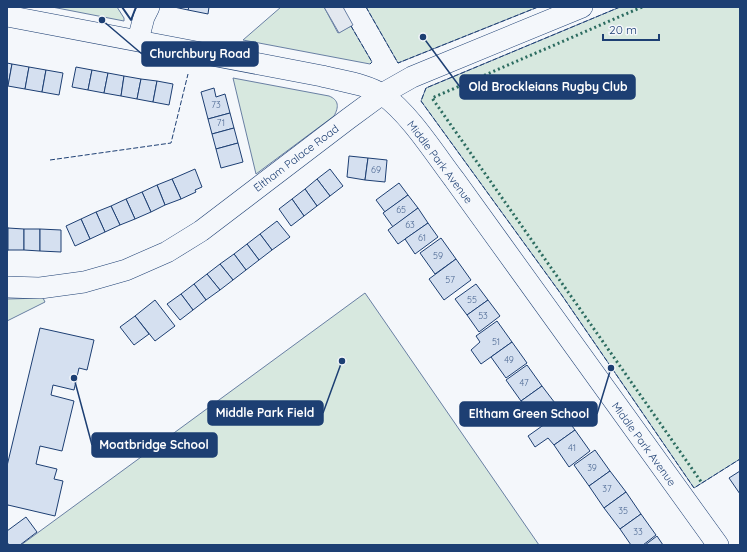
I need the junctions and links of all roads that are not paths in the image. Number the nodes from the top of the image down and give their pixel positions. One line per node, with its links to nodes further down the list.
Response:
1 (149, 7): 5 (street)
2 (582, 7): 6 (street, Eltham Palace Road)
3 (39, 14): 4 (street, Middle Park Avenue); 5 (street, Middle Park Avenue)
4 (7, 16)
5 (138, 40): 6 (street, Middle Park Avenue)
6 (382, 94): 7 (street, Eltham Palace Road); 8 (street, Middle Park Avenue)
7 (7, 287)
8 (718, 545)

